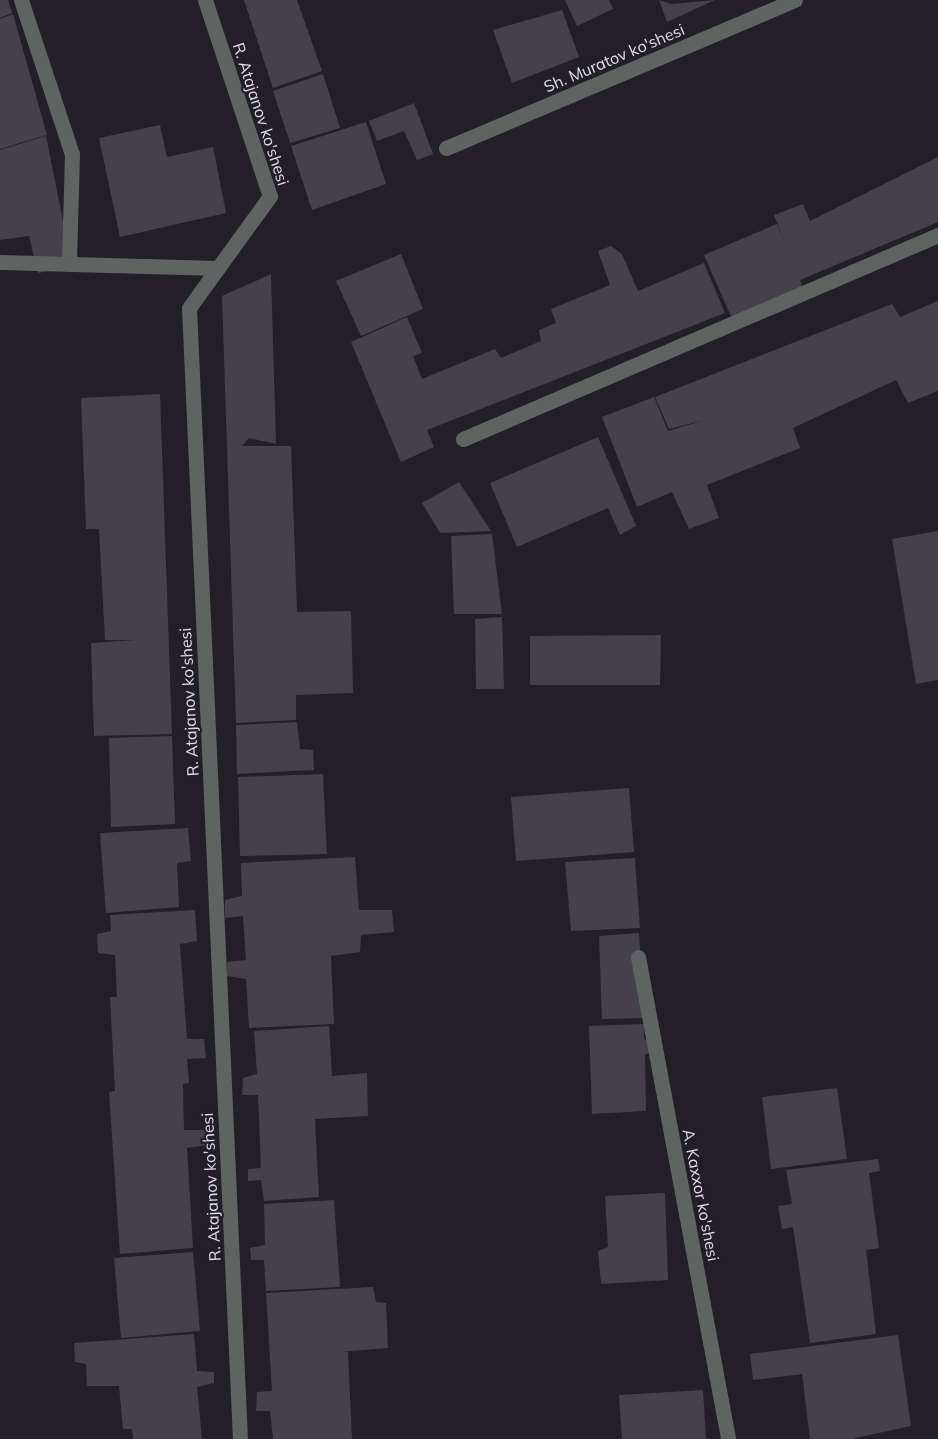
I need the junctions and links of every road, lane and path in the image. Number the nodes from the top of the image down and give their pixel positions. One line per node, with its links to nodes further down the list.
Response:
1 (21, 0): 7 (street)
2 (205, 0): 8 (street, R. Atajanov ko'shesi)
3 (795, 0): 4 (street, Sh. Muratov ko'shesi)
4 (446, 148)
5 (938, 235): 9 (street)
6 (0, 262): 7 (street)
7 (69, 264): 8 (street)
8 (218, 268): 11 (street, R. Atajanov ko'shesi)
9 (463, 439)
10 (638, 957): 12 (street, A. Kaxxor ko'shesi)
11 (240, 1439)
12 (728, 1439)

